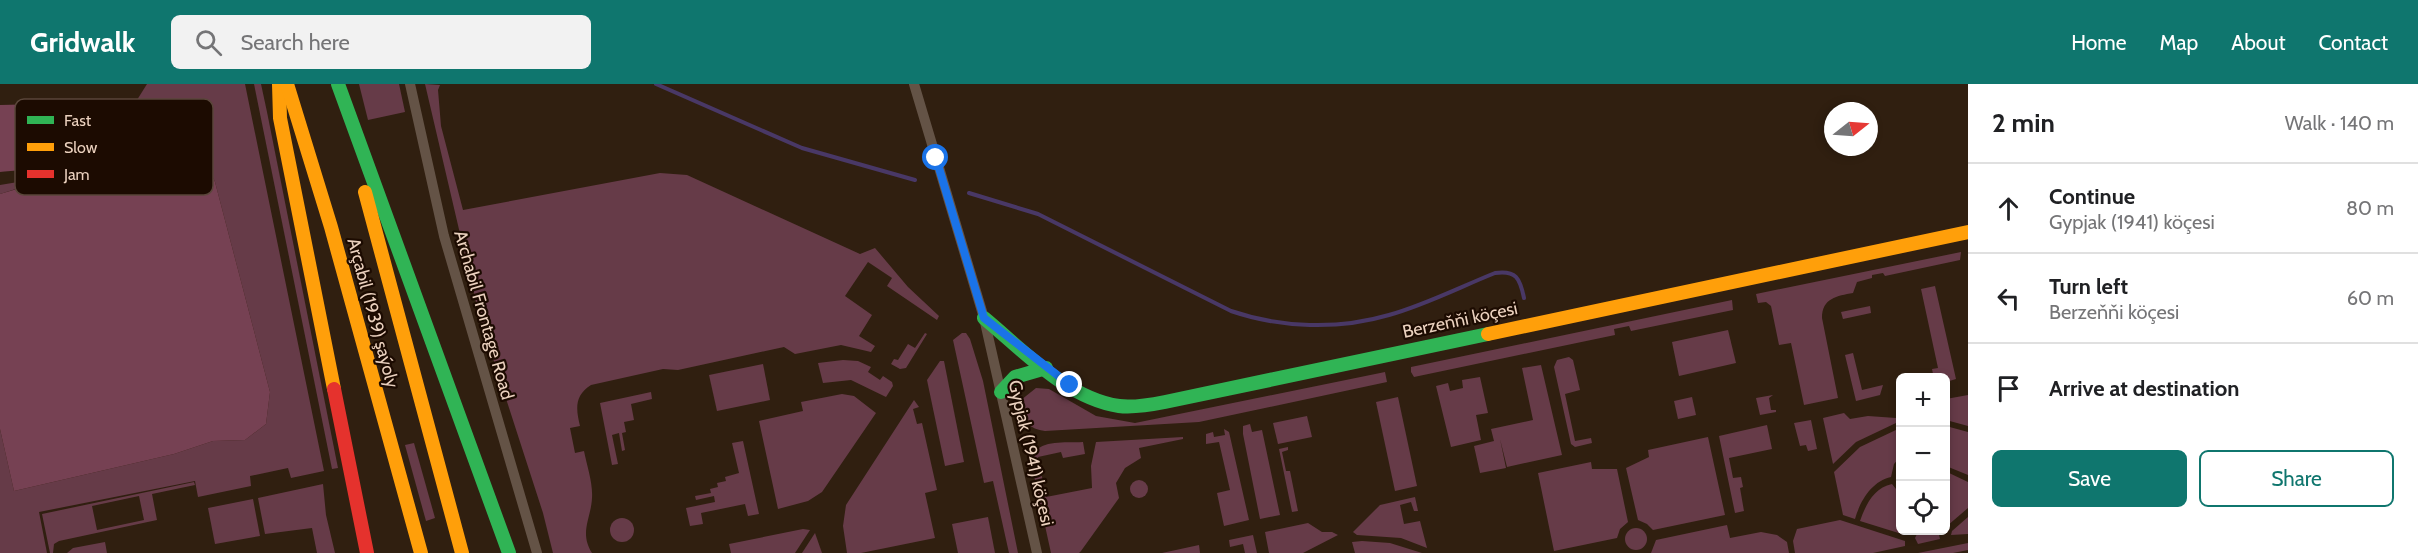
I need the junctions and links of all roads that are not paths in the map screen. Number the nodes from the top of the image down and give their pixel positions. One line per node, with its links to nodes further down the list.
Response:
1 (279, 84): 10 (main road)
2 (287, 84): 11 (main road, Arçabil (1939) şaýoly)
3 (337, 84): 12 (main road, Arçabil (1939) şaýoly); 13 (main road)
4 (410, 84): 14 (street, Archabil Frontage Road)
5 (914, 84): 7 (street, Gypjak (1941) köçesi)
6 (1968, 232): 8 (main road, Berzeňňi köçesi)
7 (984, 318): 8 (main road, Berzeňňi köçesi); 9 (street, Gypjak (1941) köçesi)
8 (1046, 368): 9 (main road)
9 (1001, 393): 15 (street, Gypjak (1941) köçesi)
10 (367, 553)
11 (421, 553)
12 (462, 553)
13 (509, 553)
14 (537, 553)
15 (1037, 553)

